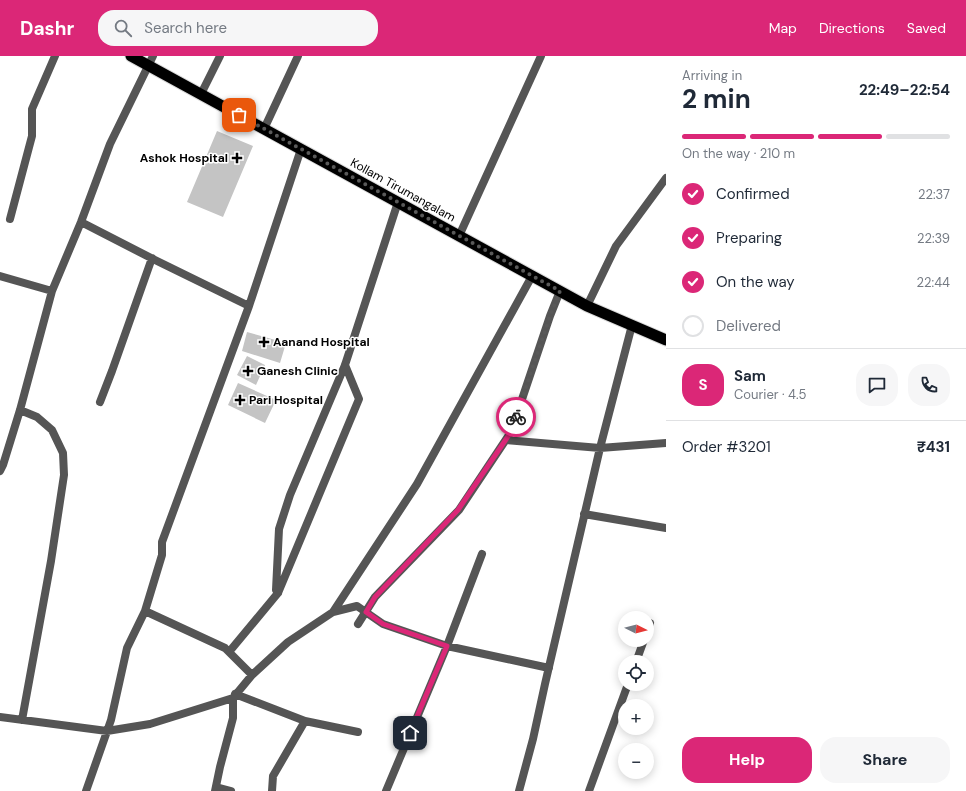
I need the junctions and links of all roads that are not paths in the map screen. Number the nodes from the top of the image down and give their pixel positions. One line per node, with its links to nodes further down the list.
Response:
1 (55, 56): 12 (street)
2 (131, 56): 6 (highway, Kollam Tirumangalam)
3 (220, 56): 7 (street)
4 (298, 56): 8 (street)
5 (541, 56): 14 (street)
6 (150, 61): 7 (highway, Kollam Tirumangalam); 13 (street)
7 (201, 94): 8 (highway, Kollam Tirumangalam)
8 (264, 129): 9 (highway, Kollam Tirumangalam)
9 (301, 149): 11 (highway, Kollam Tirumangalam); 20 (street)
10 (666, 178): 21 (street)
11 (398, 202): 14 (highway, Kollam Tirumangalam); 24 (street)
12 (10, 219)
13 (81, 222): 15 (street); 19 (street)
14 (459, 236): 17 (highway, Kollam Tirumangalam)
15 (152, 258): 20 (street); 25 (street)
16 (0, 276): 19 (street)
17 (532, 276): 18 (highway, Kollam Tirumangalam); 36 (street)
18 (560, 291): 21 (highway, Kollam Tirumangalam); 27 (street)
19 (52, 292): 26 (street)
20 (250, 306): 35 (street)
21 (587, 306): 22 (highway, Kollam Tirumangalam)
22 (632, 325): 23 (highway, Kollam Tirumangalam); 29 (street)
23 (666, 340)
24 (345, 365): 34 (street); 34 (street)
25 (100, 402)
26 (20, 410): 30 (street); 46 (street)
27 (506, 440): 29 (street); 37 (street)
28 (666, 443): 29 (street)
29 (600, 448): 31 (street)
30 (0, 471)
31 (584, 514): 32 (street); 41 (street)
32 (666, 528)
33 (482, 554): 39 (street)
34 (278, 593): 40 (street)
35 (145, 611): 40 (street); 48 (street)
36 (334, 612): 37 (street); 42 (street)
37 (366, 612): 38 (street); 39 (street)
38 (358, 624)
39 (447, 646): 41 (street); 54 (street)
40 (229, 652): 42 (street)
41 (549, 668): 55 (street)
42 (252, 674): 44 (street)
43 (625, 691): 56 (street)
44 (234, 696): 47 (street); 48 (street); 50 (street)
45 (0, 717): 46 (street)
46 (22, 720): 48 (street)
47 (305, 721): 49 (street); 53 (street)
48 (107, 731): 51 (street)
49 (358, 732)
50 (216, 789): 52 (street)
51 (86, 791)
52 (231, 791)
53 (272, 791)
54 (386, 791)
55 (519, 791)
56 (589, 791)

